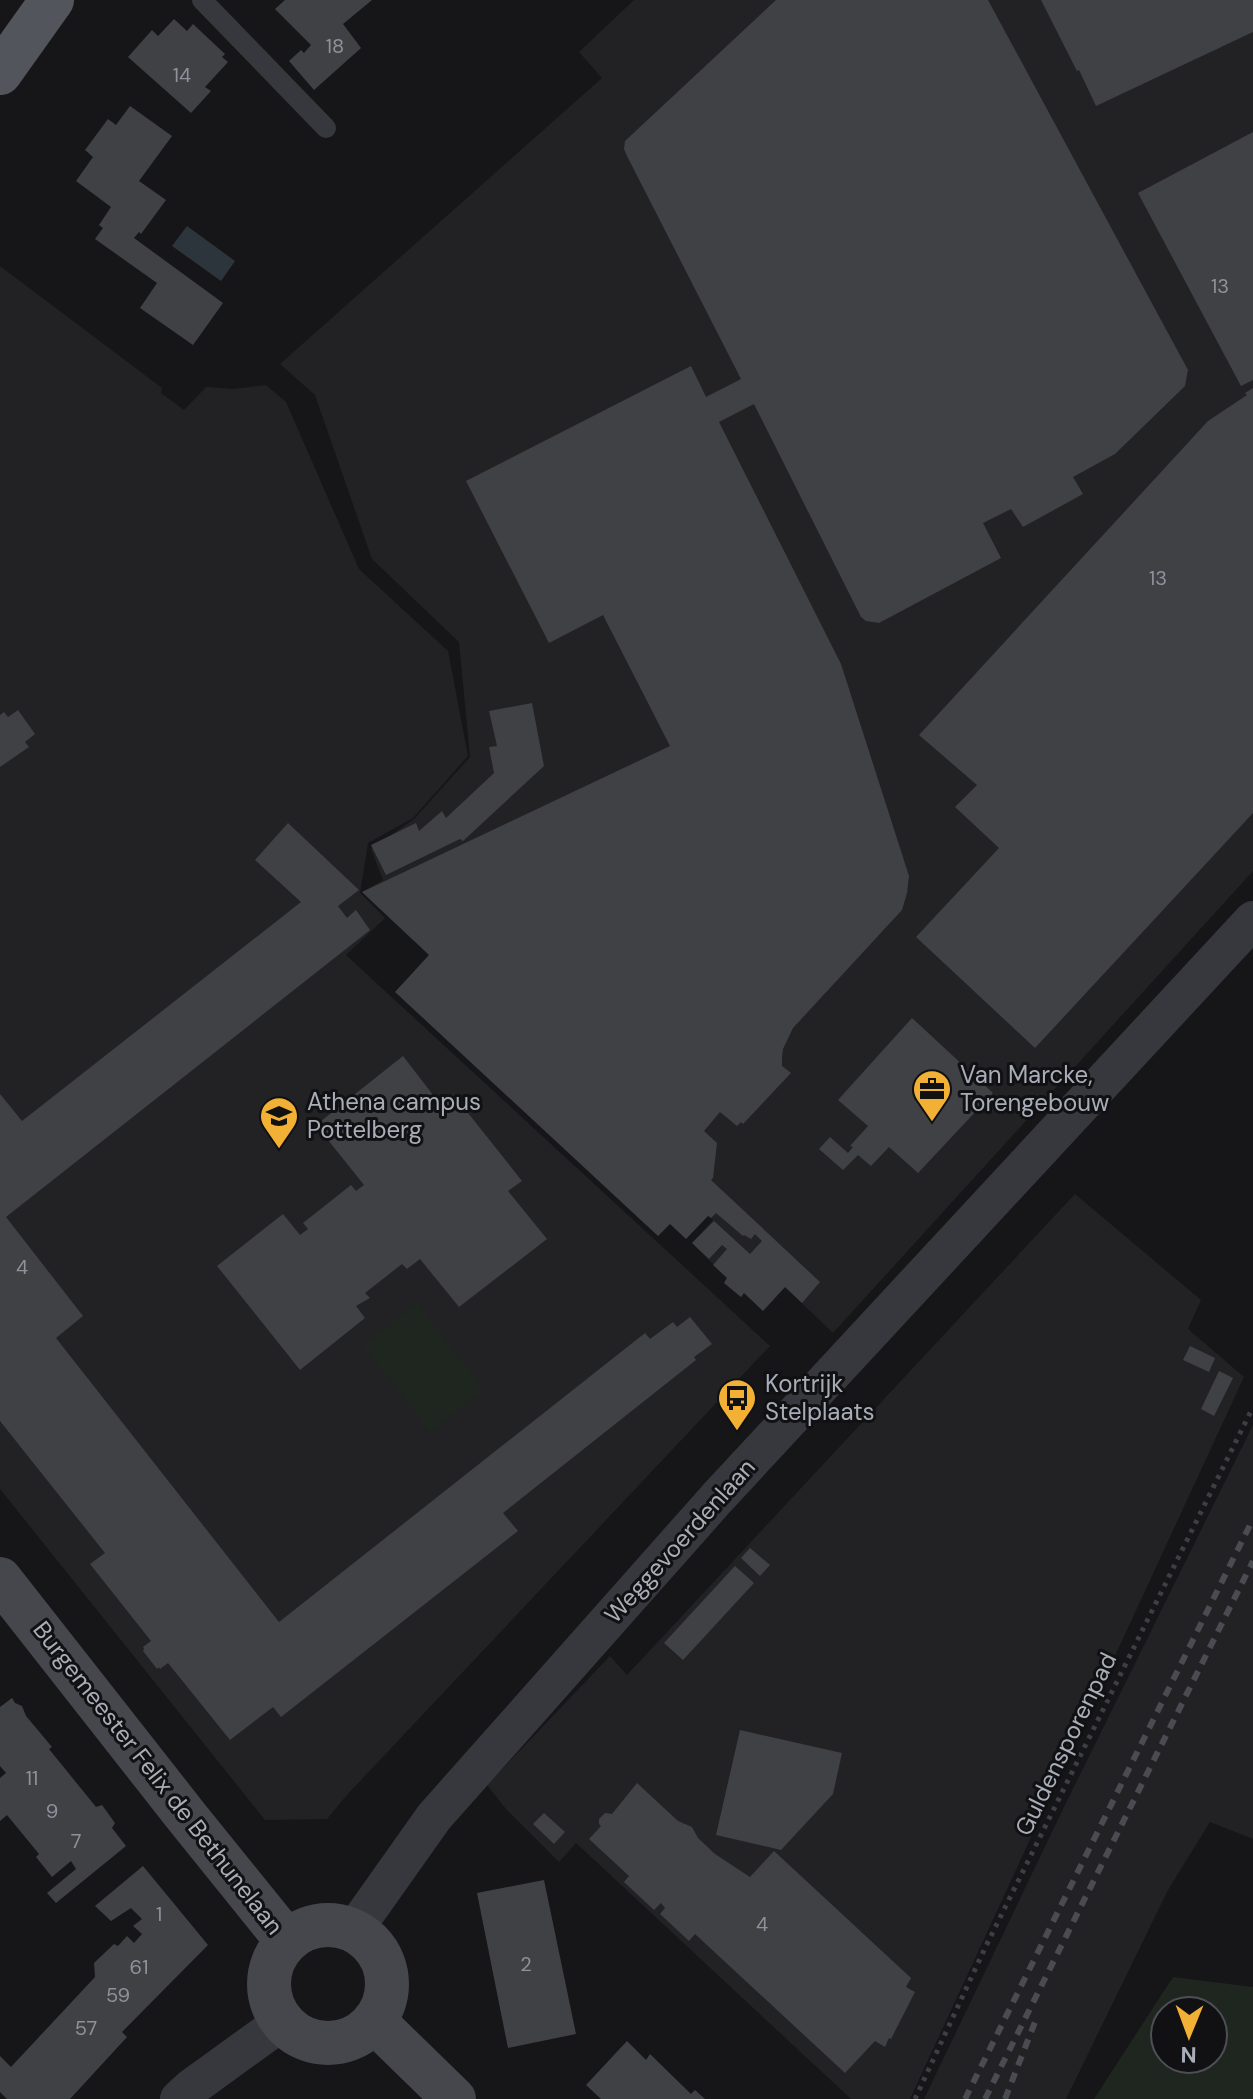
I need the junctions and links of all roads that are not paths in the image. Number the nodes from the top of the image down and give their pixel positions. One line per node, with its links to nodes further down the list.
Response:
1 (52, 0): 3 (main road)
2 (202, 0): 4 (lane)
3 (0, 73)
4 (326, 128)
5 (1253, 920): 7 (street, Weggevoerdenlaan)
6 (0, 1579): 8 (street, Burgemeester Felix de Bethunelaan)
7 (354, 1930): 8 (street); 9 (street)
8 (287, 1941): 10 (street)
9 (374, 2021): 10 (street); 12 (street)
10 (282, 2022): 11 (street)
11 (179, 2099)
12 (454, 2099)

